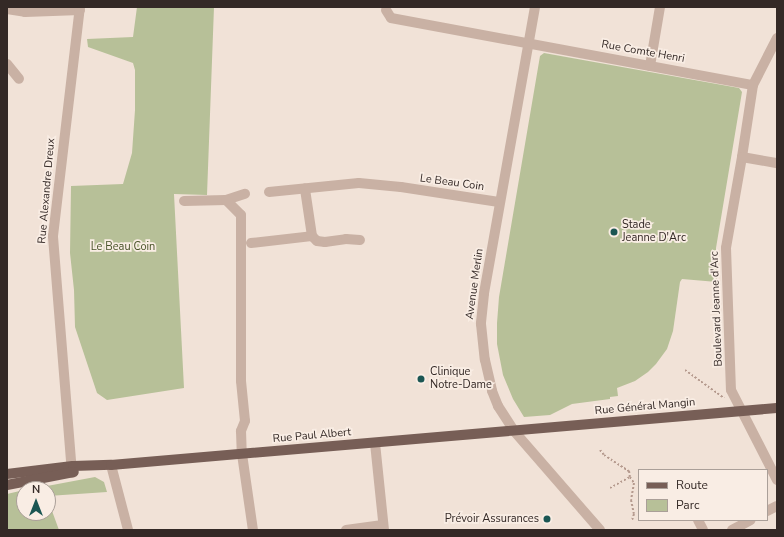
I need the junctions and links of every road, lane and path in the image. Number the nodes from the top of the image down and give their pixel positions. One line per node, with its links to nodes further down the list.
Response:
1 (535, 7): 7 (street, Avenue Merlin)
2 (660, 7): 9 (street)
3 (80, 8): 4 (street); 32 (street, Rue Alexandre Dreux)
4 (7, 9)
5 (386, 10): 7 (street, Rue Comte Henri)
6 (777, 38): 11 (street, Boulevard Jeanne d'Arc)
7 (529, 43): 9 (street, Rue Comte Henri); 19 (street, Avenue Merlin)
8 (7, 64): 10 (street)
9 (650, 66): 11 (street, Rue Comte Henri)
10 (19, 79)
11 (753, 85): 12 (street, Boulevard Jeanne d'Arc)
12 (742, 157): 13 (street); 26 (street, Boulevard Jeanne d'Arc)
13 (777, 163)
14 (305, 189): 15 (street, Le Beau Coin); 19 (street, Le Beau Coin); 20 (street)
15 (269, 192)
16 (245, 194): 17 (street)
17 (226, 200): 18 (street); 30 (street)
18 (184, 201)
19 (499, 202): 27 (street, Avenue Merlin)
20 (312, 236): 21 (street); 22 (street)
21 (360, 240)
22 (252, 243)
23 (685, 370): 24 (path)
24 (724, 398)
25 (777, 408): 26 (main road, Rue Général Mangin)
26 (740, 411): 27 (main road, Rue Général Mangin); 35 (street, Boulevard Jeanne d'Arc)
27 (514, 431): 28 (main road, Rue Paul Albert); 47 (street, Avenue Merlin)
28 (375, 443): 30 (main road, Rue Paul Albert); 43 (street)
29 (600, 450): 34 (path)
30 (242, 454): 31 (main road, Rue Paul Albert); 45 (street)
31 (111, 465): 32 (main road, Rue Paul Albert); 44 (street)
32 (72, 470): 33 (main road, Rue Paul Albert); 36 (main road, Rue Paul Albert)
33 (7, 474)
34 (630, 477): 37 (path); 40 (path)
35 (777, 480)
36 (7, 485)
37 (610, 488)
38 (777, 506): 39 (street)
39 (768, 510)
40 (632, 520)
41 (698, 521): 48 (street)
42 (749, 521): 49 (street)
43 (383, 528): 46 (street)
44 (128, 530)
45 (253, 530)
46 (346, 530)
47 (600, 530)
48 (703, 530)
49 (732, 530)

